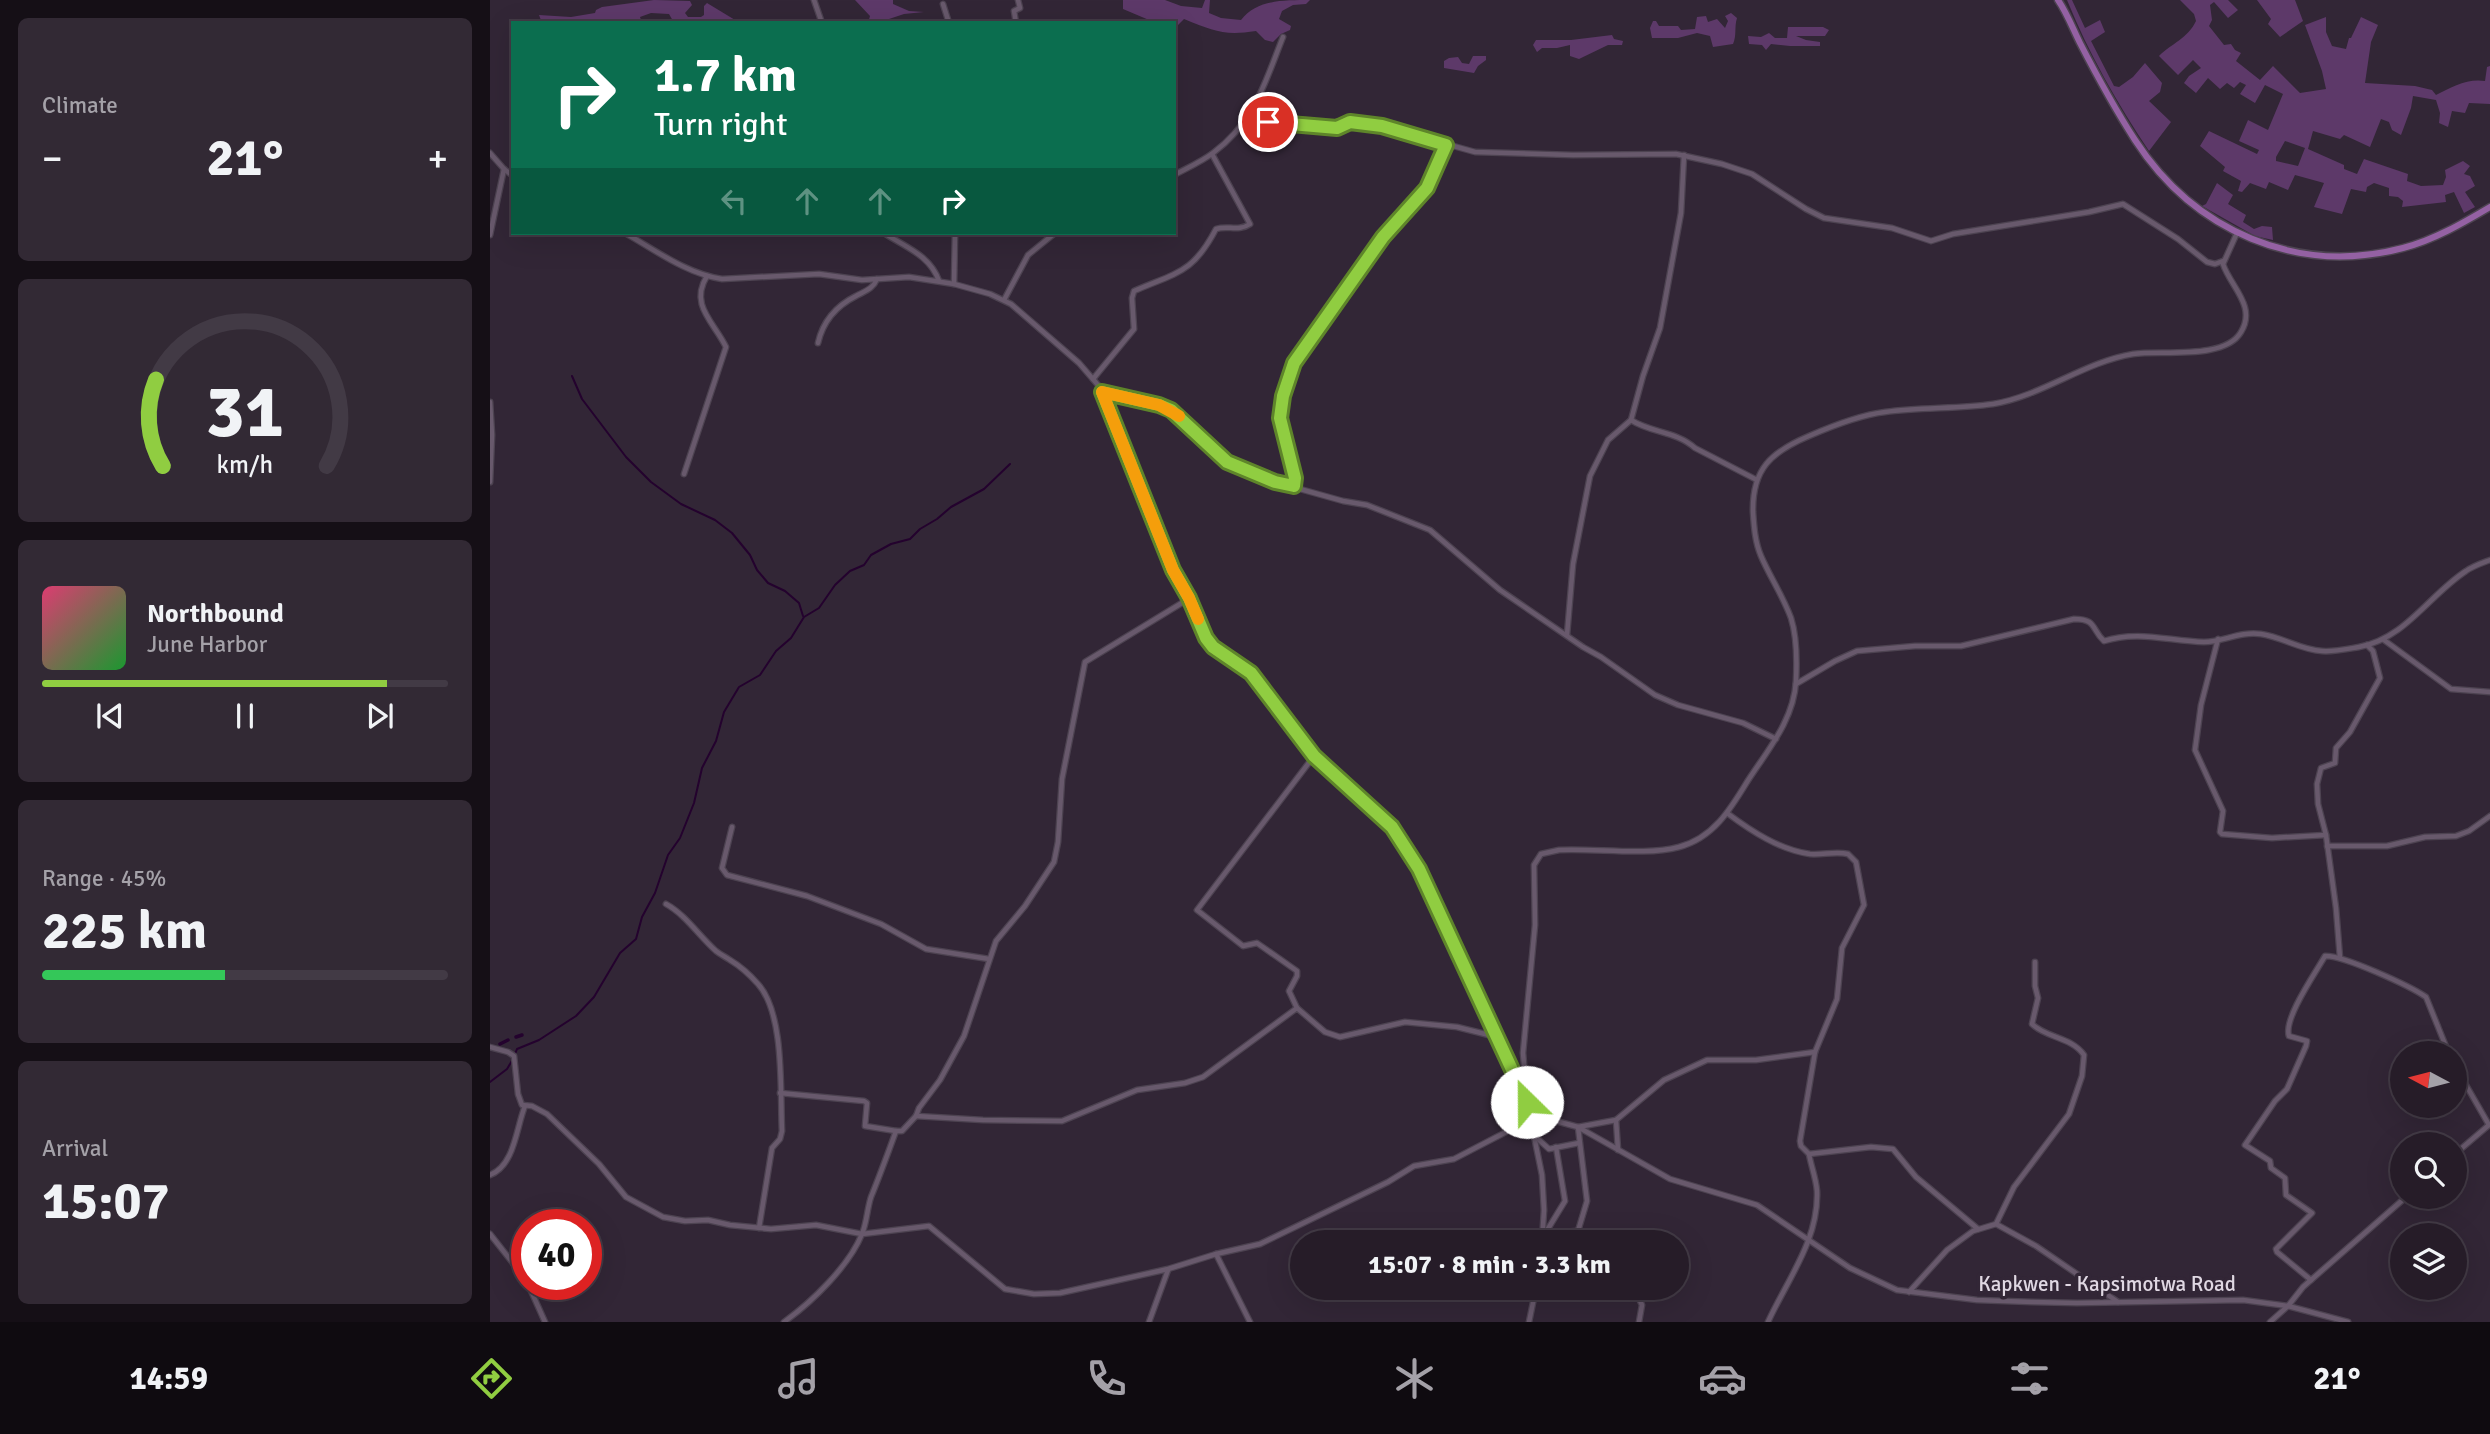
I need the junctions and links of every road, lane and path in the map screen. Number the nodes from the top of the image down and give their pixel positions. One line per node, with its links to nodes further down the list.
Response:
1 (814, 0): 5 (street)
2 (1018, 0): 7 (street)
3 (2060, 1): 18 (main road)
4 (943, 5): 6 (street)
5 (821, 21)
6 (948, 21)
7 (1016, 21)
8 (1283, 37): 9 (street)
9 (1249, 118): 10 (street); 12 (street)
10 (1446, 145): 13 (street); 38 (street)
11 (490, 153): 14 (street)
12 (1212, 154): 16 (street); 31 (street)
13 (1684, 155): 24 (street); 34 (street)
14 (504, 169): 15 (street); 19 (street)
15 (511, 174)
16 (1176, 174)
17 (2490, 207): 18 (main road)
18 (2236, 233): 24 (street)
19 (490, 235)
20 (629, 235): 25 (street)
21 (887, 235): 27 (street)
22 (955, 235): 28 (street)
23 (1053, 235): 29 (street)
24 (2223, 261): 36 (street)
25 (707, 276): 26 (street); 35 (street)
26 (877, 279): 27 (street); 30 (street)
27 (939, 281): 28 (street)
28 (954, 284): 29 (street)
29 (1004, 300): 31 (street)
30 (818, 343)
31 (1093, 379): 32 (street)
32 (1102, 392): 38 (street); 40 (street)
33 (490, 402): 37 (street)
34 (1631, 420): 36 (street); 41 (street)
35 (684, 474)
36 (1756, 480): 45 (street)
37 (490, 482)
38 (1294, 486): 41 (street)
39 (2490, 561): 43 (street)
40 (1189, 598): 48 (street); 56 (street)
41 (1567, 635): 47 (street)
42 (2218, 639): 44 (street); 45 (street); 52 (street)
43 (2384, 640): 44 (street); 46 (street)
44 (2367, 645): 52 (street)
45 (1796, 684): 47 (street)
46 (2490, 692)
47 (1776, 739): 49 (street)
48 (1314, 756): 58 (street); 59 (street)
49 (1727, 813): 62 (street); 65 (street)
50 (2490, 816): 53 (street)
51 (732, 827): 56 (street)
52 (2326, 835): 53 (street)
53 (2327, 846): 55 (street)
54 (666, 904): 64 (street)
55 (2340, 958): 60 (street); 93 (street)
56 (989, 959): 67 (street)
57 (2035, 962): 81 (street)
58 (1297, 1008): 59 (street); 67 (street)
59 (1497, 1037): 65 (street)
60 (2444, 1041)
61 (490, 1047): 66 (street)
62 (1815, 1052): 69 (street); 78 (street)
63 (2468, 1088): 70 (street)
64 (780, 1093): 72 (street); 82 (street)
65 (1527, 1102): 68 (street)
66 (525, 1106): 79 (street); 82 (street)
67 (916, 1116): 72 (street)
68 (1531, 1116): 71 (street, Kapkwen - Kapsimotwa Road); 73 (street); 90 (street)
69 (1616, 1120): 71 (street); 77 (street)
70 (2490, 1124): 75 (street)
71 (1578, 1127): 74 (street); 77 (street, Kapkwen - Kapsimotwa Road)
72 (895, 1131): 88 (street)
73 (1536, 1138): 76 (street); 84 (street)
74 (1579, 1143): 76 (street); 86 (street)
75 (2467, 1144)
76 (1556, 1147): 85 (street)
77 (1618, 1150): 89 (street, Kapkwen - Kapsimotwa Road)
78 (1809, 1154): 83 (street); 89 (street)
79 (490, 1175)
80 (2392, 1209): 93 (street)
81 (1996, 1224): 83 (street); 98 (street)
82 (760, 1228): 88 (street)
83 (1978, 1229): 94 (street)
84 (1544, 1230)
85 (1549, 1230)
86 (1578, 1230)
87 (490, 1234): 91 (street)
88 (862, 1234): 92 (street); 101 (street)
89 (1809, 1240): 94 (street, Kapkwen - Kapsimotwa Road); 106 (street)
90 (1216, 1254): 92 (street); 103 (street)
91 (511, 1261)
92 (1168, 1269): 102 (street)
93 (2311, 1280): 99 (street)
94 (1908, 1292): 98 (street, Kapkwen - Kapsimotwa Road)
95 (535, 1300): 100 (street)
96 (1534, 1300): 104 (street)
97 (1639, 1300): 105 (street)
98 (2118, 1302): 99 (street, Kapkwen - Kapsimotwa Road)
99 (2288, 1306): 107 (street); 108 (street, Kapkwen - Kapsimotwa Road)
100 (545, 1322)
101 (784, 1322)
102 (1149, 1322)
103 (1250, 1322)
104 (1529, 1322)
105 (1639, 1322)
106 (1768, 1322)
107 (2270, 1322)
108 (2348, 1322)

